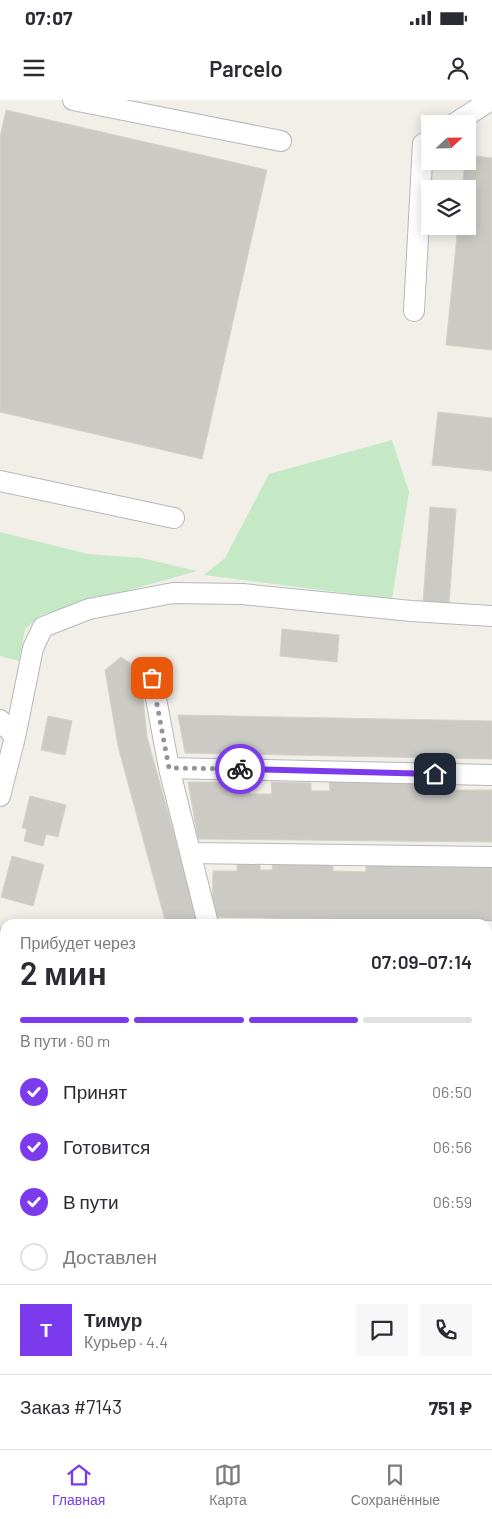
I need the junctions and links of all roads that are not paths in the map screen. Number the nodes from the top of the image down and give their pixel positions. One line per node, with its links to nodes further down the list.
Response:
1 (73, 100): 4 (lane)
2 (490, 100): 3 (lane)
3 (468, 115)
4 (281, 141)
5 (422, 170): 6 (lane)
6 (414, 311)
7 (0, 481): 8 (lane)
8 (174, 518)
9 (492, 616): 12 (lane)
10 (152, 678): 13 (lane)
11 (0, 720): 12 (lane)
12 (15, 736): 15 (lane)
13 (169, 768): 14 (lane); 16 (lane)
14 (492, 775)
15 (0, 796)
16 (190, 853): 17 (lane); 18 (lane)
17 (492, 858)
18 (207, 919)

